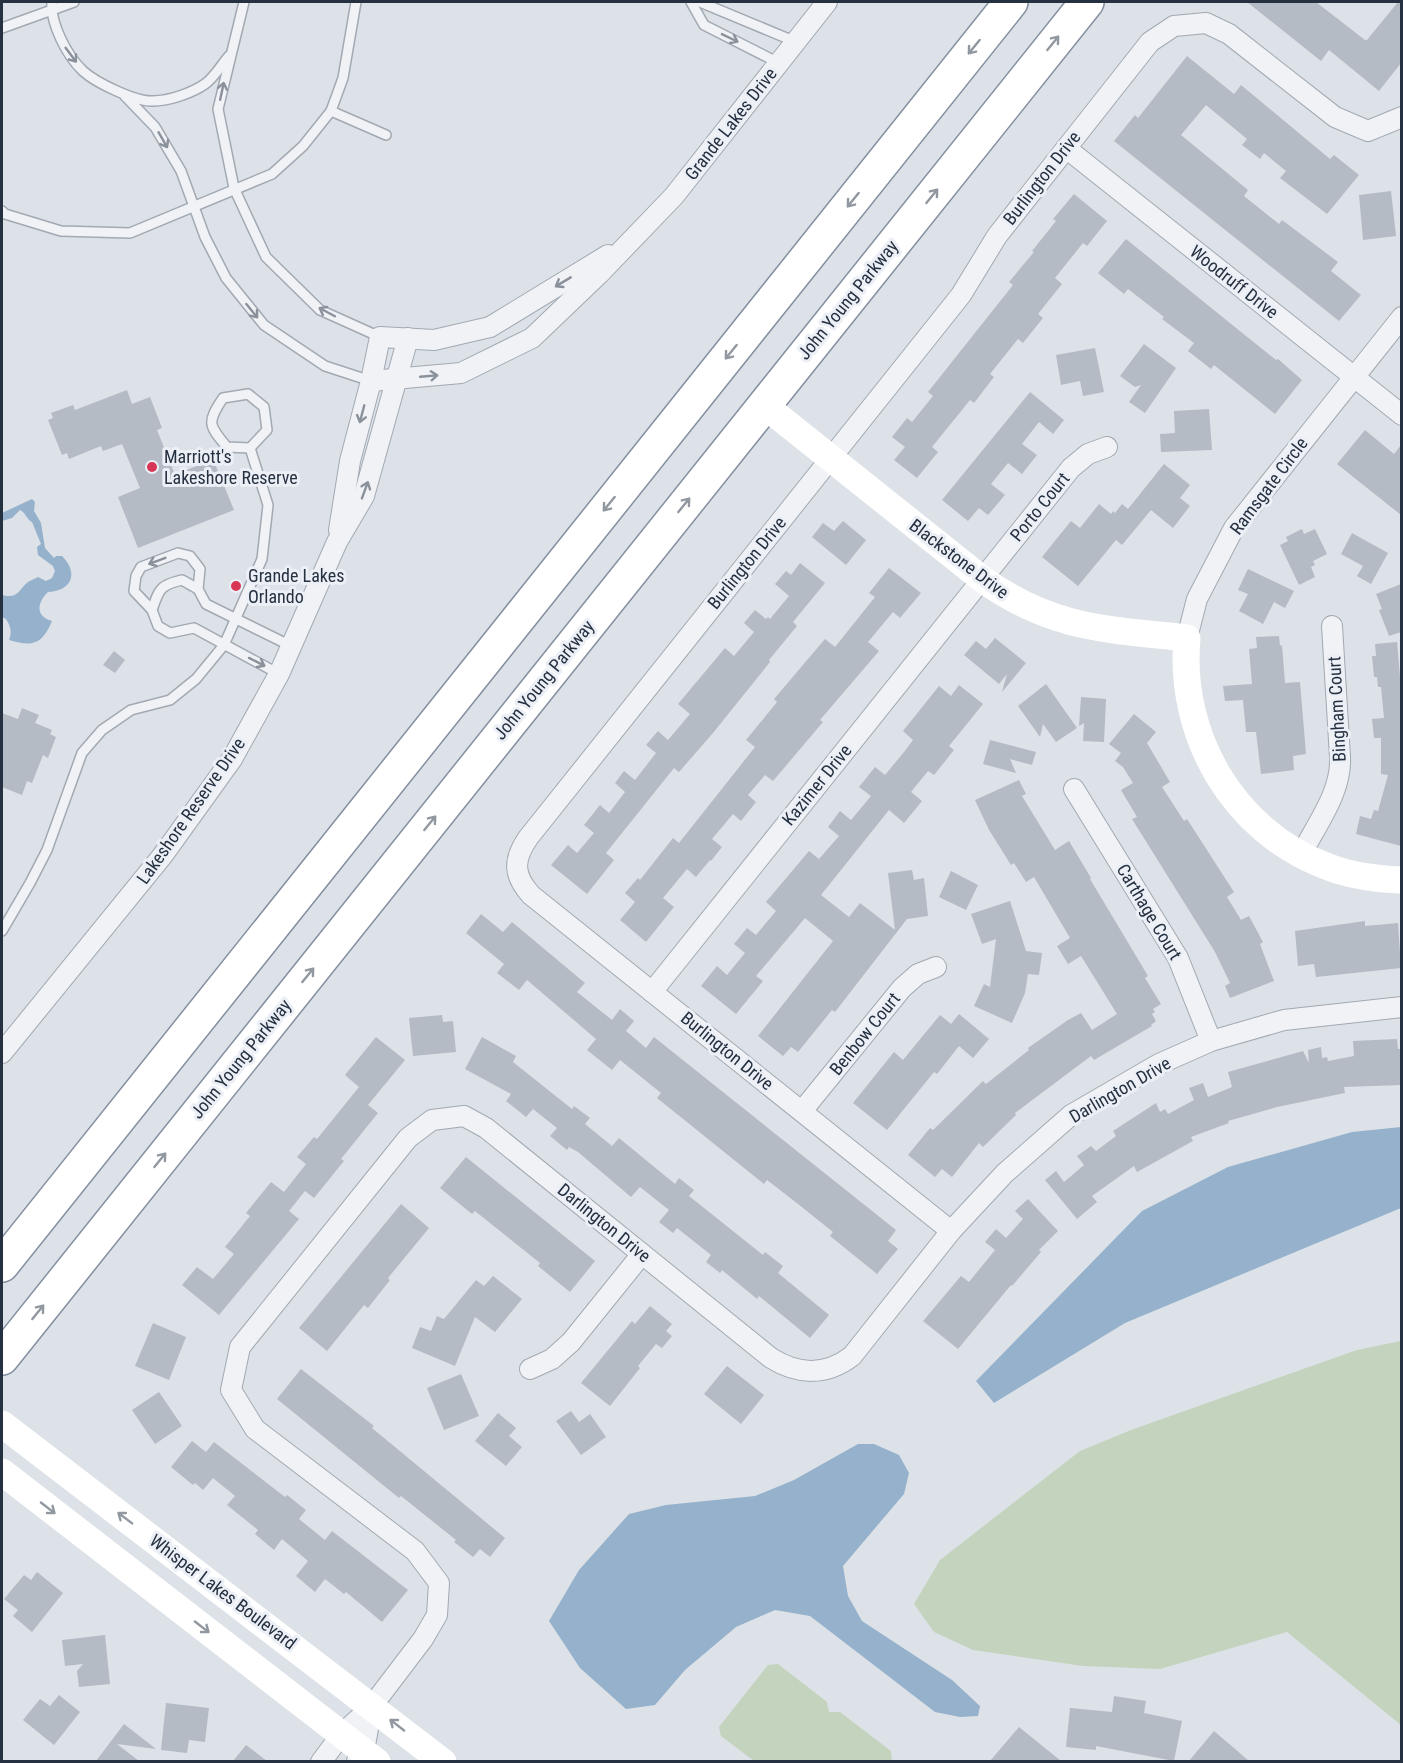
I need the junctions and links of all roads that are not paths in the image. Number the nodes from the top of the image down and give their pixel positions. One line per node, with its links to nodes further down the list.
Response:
1 (74, 2): 9 (lane)
2 (244, 2): 12 (lane)
3 (356, 2): 15 (lane)
4 (692, 2): 13 (lane, one-way to 13)
5 (700, 2): 11 (lane)
6 (827, 2): 11 (street, Grande Lakes Drive)
7 (1011, 2): 56 (highway, one-way to 56)
8 (1087, 2): 29 (highway, John Young Parkway, one-way to 8)
9 (52, 5): 10 (lane); 14 (lane, one-way to 14)
10 (2, 28)
11 (796, 42): 13 (street, Grande Lakes Drive)
12 (230, 54): 14 (lane); 19 (lane, one-way to 12)
13 (779, 63): 22 (street, Grande Lakes Drive)
14 (125, 96): 20 (lane, one-way to 20)
15 (331, 111): 17 (lane); 19 (lane)
16 (1401, 117): 18 (street, Burlington Drive)
17 (386, 135)
18 (1066, 148): 26 (street, Woodruff Drive); 33 (street, Burlington Drive)
19 (234, 188): 20 (lane); 24 (lane, one-way to 19)
20 (194, 208): 21 (lane); 28 (lane, one-way to 28)
21 (2, 211)
22 (630, 241): 25 (street, Grande Lakes Drive, one-way to 25); 27 (street, Grande Lakes Drive, one-way to 22)
23 (1401, 317): 26 (street, Ramsgate Circle)
24 (380, 336): 25 (street, Grande Lakes Drive); 28 (street, Lakeshore Reserve Drive)
25 (408, 338): 27 (street, Lakeshore Reserve Drive)
26 (1354, 377): 30 (street, Woodruff Drive); 40 (street, Ramsgate Circle)
27 (398, 378): 28 (street, Grande Lakes Drive); 34 (street, Lakeshore Reserve Drive, one-way to 27)
28 (371, 381): 34 (street, Lakeshore Reserve Drive, one-way to 34)
29 (764, 405): 33 (street, Blackstone Drive); 57 (highway, John Young Parkway, one-way to 29)
30 (1401, 415)
31 (1107, 447): 35 (street, Porto Court)
32 (250, 448): 32 (lane); 38 (lane)
33 (831, 459): 35 (street, Blackstone Drive); 49 (street, Burlington Drive)
34 (338, 542): 42 (street, Lakeshore Reserve Drive)
35 (982, 579): 40 (street, Blackstone Drive); 49 (street, Kazimer Drive)
36 (198, 589): 37 (lane); 37 (lane, one-way to 37); 38 (lane)
37 (152, 610): 41 (lane)
38 (236, 618): 41 (lane); 42 (lane)
39 (1332, 626): 45 (street, Bingham Court)
40 (1187, 638): 45 (street, Ramsgate Circle)
41 (224, 645): 43 (lane, one-way to 43); 47 (lane)
42 (291, 646): 43 (street, Lakeshore Reserve Drive)
43 (279, 674): 52 (street, Lakeshore Reserve Drive)
44 (1074, 789): 51 (street, Carthage Court)
45 (1300, 855): 46 (street, Ramsgate Circle)
46 (1401, 880)
47 (2, 931)
48 (936, 966): 53 (street, Benbow Court)
49 (652, 992): 53 (street, Burlington Drive)
50 (1401, 1006): 51 (street, Darlington Drive)
51 (1210, 1041): 54 (street, Darlington Drive)
52 (2, 1053)
53 (802, 1111): 54 (street, Burlington Drive)
54 (951, 1231): 55 (street, Darlington Drive)
55 (642, 1254): 58 (street); 61 (street, Darlington Drive)
56 (2, 1265)
57 (2, 1358)
58 (530, 1369)
59 (2, 1424): 61 (street, Whisper Lakes Boulevard, one-way to 59)
60 (2, 1472): 62 (street, one-way to 62)
61 (372, 1706): 62 (street, Darlington Drive); 63 (street); 65 (street, Whisper Lakes Boulevard, one-way to 61)
62 (341, 1735): 63 (street); 64 (street, Darlington Drive)
63 (366, 1758)
64 (321, 1761)
65 (443, 1761)

